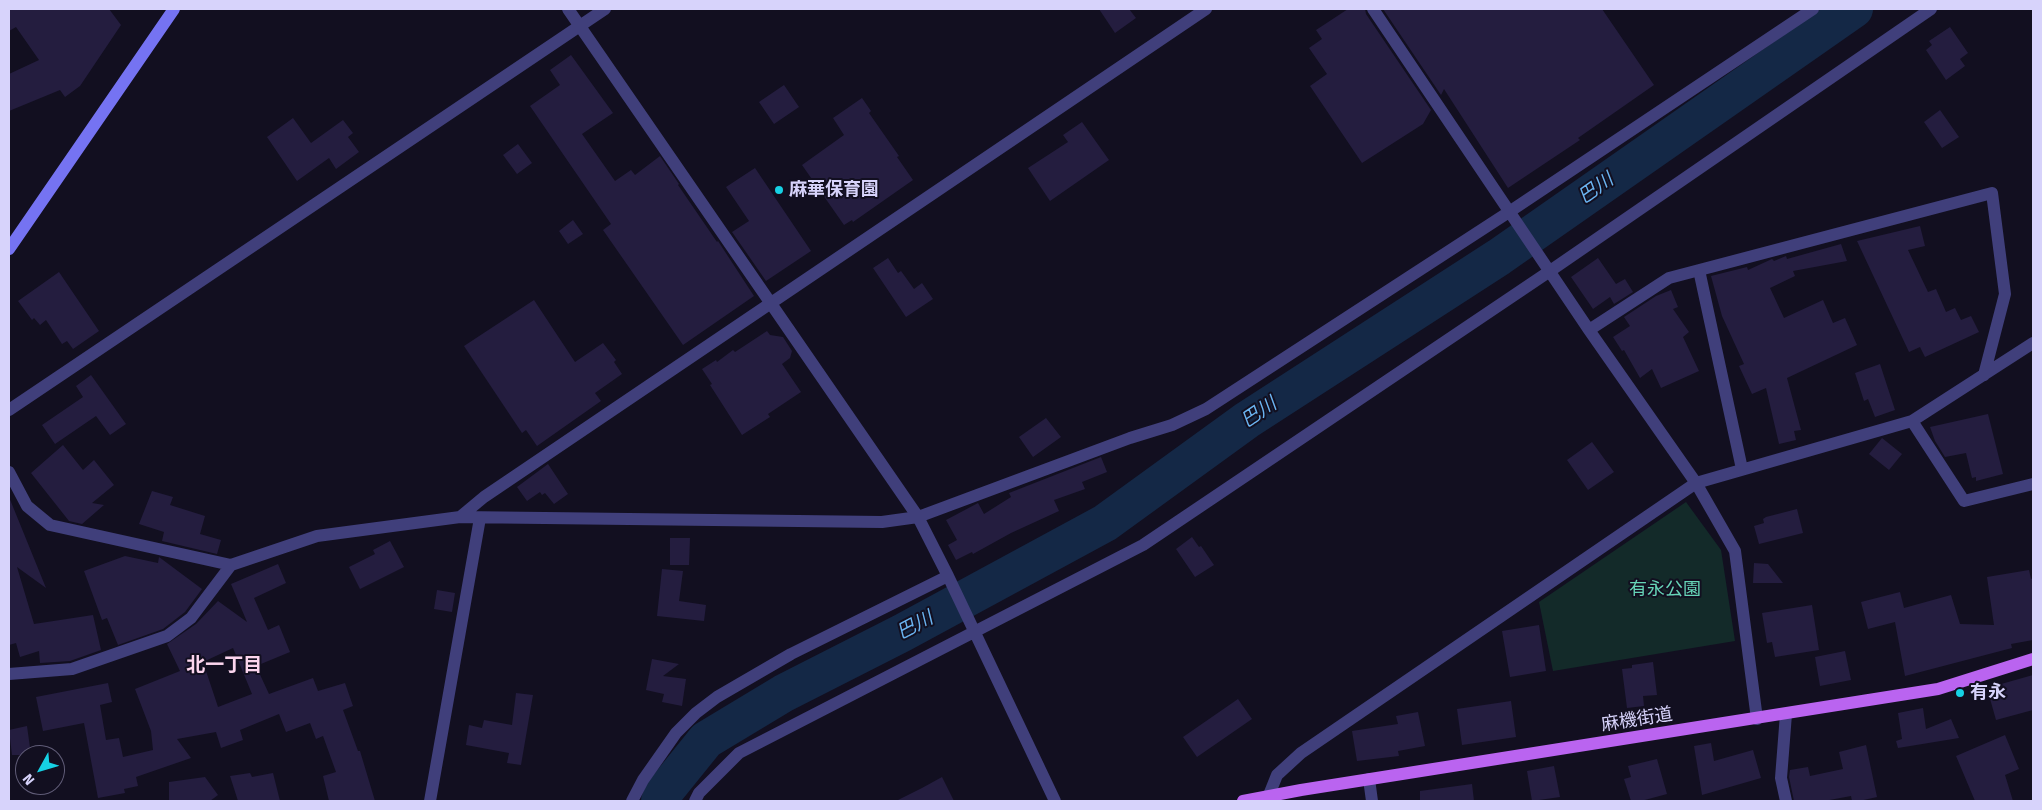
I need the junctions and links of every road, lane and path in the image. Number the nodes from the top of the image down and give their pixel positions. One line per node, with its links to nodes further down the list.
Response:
1 (174, 9): 10 (street)
2 (568, 9): 8 (street)
3 (605, 9): 8 (street)
4 (1206, 9): 13 (street)
5 (1373, 9): 9 (street)
6 (1813, 9): 9 (street)
7 (1931, 9): 12 (street)
8 (580, 26): 13 (street); 17 (street)
9 (1510, 212): 12 (street); 24 (street)
10 (9, 249)
11 (1699, 270): 14 (street); 16 (street); 19 (street)
12 (1550, 271): 14 (street); 28 (street)
13 (770, 302): 23 (street); 24 (street)
14 (1588, 330): 21 (street)
15 (2033, 343): 16 (street)
16 (1984, 375): 18 (street)
17 (9, 410)
18 (1912, 421): 19 (street); 22 (street)
19 (1742, 469): 21 (street)
20 (9, 472): 26 (street)
21 (1696, 483): 32 (street); 34 (street)
22 (2033, 484)
23 (460, 517): 25 (street); 26 (street)
24 (918, 517): 25 (street); 27 (street)
25 (480, 518): 35 (street)
26 (231, 565): 30 (street)
27 (948, 576): 28 (street); 36 (street)
28 (974, 633): 37 (street); 38 (street)
29 (2033, 659): 31 (main road, 麻機街道)
30 (9, 674)
31 (1786, 714): 32 (main road, 麻機街道); 41 (street)
32 (1757, 719): 33 (main road, 麻機街道)
33 (1369, 779): 34 (main road, 麻機街道); 40 (street)
34 (1269, 795): 39 (main road, 麻機街道)
35 (430, 801)
36 (632, 801)
37 (695, 801)
38 (1055, 801)
39 (1243, 801)
40 (1372, 801)
41 (1786, 801)

